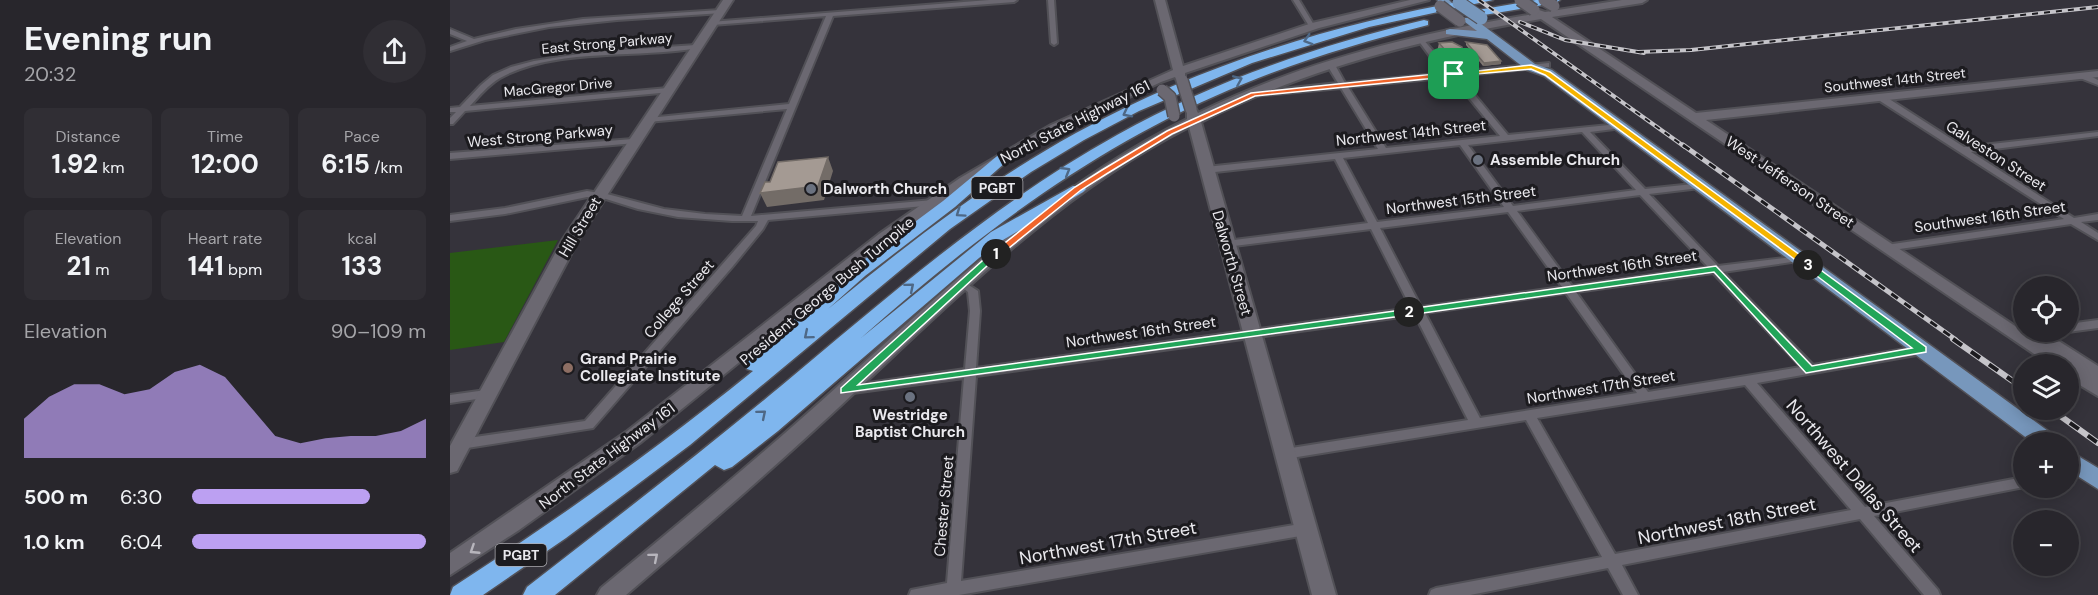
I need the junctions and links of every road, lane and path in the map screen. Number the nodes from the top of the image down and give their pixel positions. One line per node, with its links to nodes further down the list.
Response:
1 (1014, 0): 10 (street)
2 (1051, 0): 22 (street)
3 (1160, 0): 23 (main road, Dalworth Street)
4 (1296, 0): 17 (street)
5 (1422, 0): 9 (main road, North State Highway 161); 11 (main road)
6 (1488, 0): 107 (highway, President George Bush Turnpike / PGBT, one-way to 107)
7 (1520, 0): 12 (main road, West Jefferson Street, bridge)
8 (1642, 0): 13 (main road)
9 (1398, 2): 17 (main road, North State Highway 161)
10 (943, 3): 15 (street)
11 (1449, 3): 18 (main road)
12 (1547, 9): 13 (main road); 16 (main road, West Jefferson Street); 18 (main road); 45 (main road, West Jefferson Street); 113 (highway, PGBT, one-way to 12)
13 (1581, 10): 16 (main road)
14 (720, 12): 15 (street); 21 (street); 24 (main road, Hill Street)
15 (830, 14): 40 (street)
16 (1571, 24): 44 (main road, West Jefferson Street)
17 (1311, 25): 26 (main road, North State Highway 161)
18 (1473, 27): 20 (main road); 28 (main road); 29 (main road)
19 (450, 31): 21 (street)
20 (1420, 39): 27 (main road); 30 (street)
21 (471, 41): 25 (street)
22 (1054, 43)
23 (1172, 44): 26 (main road); 32 (main road, Dalworth Street)
24 (696, 47): 36 (main road, Hill Street); 41 (street, East Strong Parkway)
25 (450, 49)
26 (1216, 57): 32 (main road, North State Highway 161)
27 (1331, 64): 35 (street); 38 (main road)
28 (1531, 67): 29 (main road); 30 (street)
29 (1547, 69): 48 (main road)
30 (1454, 74): 35 (street); 51 (street)
31 (2098, 74): 33 (main road, Southwest 14th Street)
32 (1180, 75): 37 (main road, North State Highway 161); 43 (main road, Dalworth Street, bridge)
33 (2083, 76): 34 (street); 39 (main road, Southwest 14th Street)
34 (2098, 83)
35 (1344, 85): 38 (street); 57 (street)
36 (668, 90): 41 (street, MacGregor Drive); 46 (main road, Hill Street)
37 (1130, 92): 43 (main road, bridge); 58 (main road, North State Highway 161)
38 (1253, 94): 43 (main road)
39 (1880, 97): 44 (main road, Southwest 14th Street); 55 (street, Galveston Street)
40 (790, 106): 46 (street); 71 (street)
41 (464, 109): 42 (street, MacGregor Drive); 47 (street, West Strong Parkway)
42 (450, 110)
43 (1186, 115): 54 (main road); 56 (main road, Dalworth Street)
44 (1711, 115): 45 (main road, Southwest 14th Street); 76 (main road, West Jefferson Street)
45 (1695, 117): 76 (main road, West Jefferson Street)
46 (648, 120): 52 (main road, Hill Street)
47 (450, 122)
48 (1619, 126): 49 (street, Northwest 14th Street); 62 (main road)
49 (1584, 129): 51 (street, Northwest 14th Street); 64 (street)
50 (2098, 134): 55 (street)
51 (1506, 138): 53 (street, Northwest 14th Street)
52 (633, 141): 59 (street, West Strong Parkway); 65 (main road, Hill Street)
53 (1463, 142): 57 (street, Northwest 14th Street); 67 (street)
54 (1151, 144): 56 (main road); 63 (main road)
55 (1963, 150): 72 (street, Galveston Street)
56 (1201, 151): 61 (main road, Dalworth Street)
57 (1383, 151): 60 (street, Northwest 14th Street)
58 (1007, 155): 66 (main road, North State Highway 161); 107 (highway)
59 (450, 156)
60 (1338, 156): 61 (street, Northwest 14th Street); 73 (street)
61 (1206, 170): 75 (main road, Dalworth Street)
62 (1700, 185): 64 (street, Northwest 15th Street); 77 (main road)
63 (1078, 189): 79 (main road); 114 (highway)
64 (1643, 192): 67 (street, Northwest 15th Street); 78 (street)
65 (599, 194): 70 (street); 71 (street); 96 (main road, Hill Street)
66 (933, 203): 68 (street); 110 (main road, North State Highway 161, one-way to 110)
67 (1510, 208): 73 (street, Northwest 15th Street); 80 (street)
68 (764, 217): 71 (street); 102 (street, College Street)
69 (2098, 217): 72 (street, Southwest 16th Street)
70 (450, 218)
71 (745, 219)
72 (2072, 220): 74 (street, Galveston Street); 76 (street, Southwest 16th Street)
73 (1373, 225): 75 (street, Northwest 15th Street); 81 (street)
74 (2098, 237)
75 (1226, 244): 85 (main road, Dalworth Street)
76 (1893, 247): 82 (main road, West Jefferson Street); 88 (main road, West Jefferson Street)
77 (1798, 258): 78 (street, Northwest 16th Street); 87 (main road)
78 (1716, 269): 80 (street, Northwest 16th Street); 89 (street)
79 (961, 283): 90 (street, Chester Street); 95 (main road)
80 (1569, 290): 81 (street, Northwest 16th Street); 97 (street)
81 (1418, 311): 85 (street, Northwest 16th Street); 100 (street)
82 (2013, 318)
83 (2098, 324): 84 (street)
84 (2079, 327)
85 (1251, 334): 90 (street, Northwest 16th Street); 103 (main road, Dalworth Street)
86 (2051, 342): 91 (main road, West Jefferson Street)
87 (1922, 350): 89 (street, Northwest 17th Street); 101 (main road)
88 (2047, 354)
89 (1810, 370): 93 (street, Northwest 17th Street)
90 (971, 372): 95 (street, Northwest 16th Street); 111 (street, Chester Street)
91 (2098, 375)
92 (2079, 376): 94 (main road)
93 (1748, 380): 97 (street, Northwest 17th Street); 106 (street, Northwest Dallas Street)
94 (2098, 389)
95 (845, 390): 115 (main road, one-way to 95)
96 (486, 394): 98 (street); 102 (main road, Hill Street)
97 (1646, 397): 99 (street, Northwest 17th Street)
98 (450, 399)
99 (1529, 415): 100 (street, Northwest 17th Street); 109 (street)
100 (1476, 423): 103 (street, Northwest 17th Street)
101 (2034, 432)
102 (461, 444): 104 (main road, Hill Street)
103 (1285, 454): 108 (main road, Dalworth Street)
104 (450, 465)
105 (2013, 484): 106 (street, Northwest 18th Street)
106 (1862, 513): 109 (street, Northwest 18th Street); 120 (street, Northwest Dallas Street)
107 (579, 514): 112 (highway, President George Bush Turnpike / PGBT)
108 (1306, 529): 111 (street, Northwest 17th Street); 117 (main road, Dalworth Street)
109 (1612, 562): 118 (street, Northwest 18th Street); 119 (street)
110 (450, 565)
111 (954, 592): 116 (street, Northwest 17th Street)
112 (462, 595)
113 (536, 595)
114 (549, 595)
115 (609, 595)
116 (916, 595)
117 (1324, 595)
118 (1436, 595)
119 (1631, 595)
120 (1933, 595)

